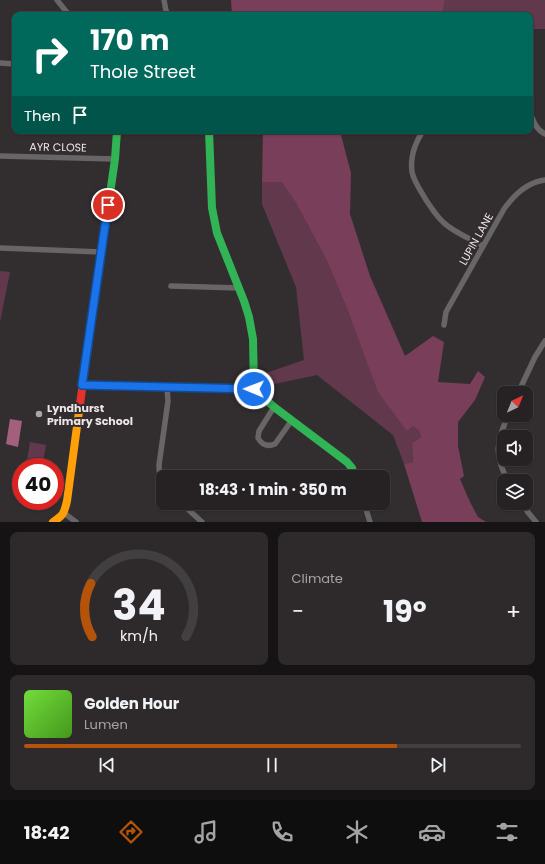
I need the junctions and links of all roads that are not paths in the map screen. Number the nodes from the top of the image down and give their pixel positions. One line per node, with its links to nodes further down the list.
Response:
1 (56, 0): 3 (street)
2 (164, 0): 4 (street)
3 (66, 12)
4 (166, 12)
5 (0, 63): 6 (street)
6 (12, 64)
7 (533, 121): 11 (street)
8 (117, 134): 13 (street)
9 (209, 134): 19 (street)
10 (421, 134): 15 (street)
11 (545, 134)
12 (0, 156): 13 (street, AYR CLOSE)
13 (116, 159): 17 (street)
14 (545, 180): 15 (street, LUPIN LANE)
15 (483, 246): 20 (street, LUPIN LANE)
16 (0, 248): 17 (street)
17 (102, 252): 22 (street)
18 (171, 286): 19 (street)
19 (239, 288): 25 (street)
20 (444, 325)
21 (545, 341): 23 (street)
22 (82, 385): 24 (street); 35 (street)
23 (521, 386)
24 (167, 387): 25 (street); 29 (street)
25 (254, 389): 26 (street)
26 (274, 407): 27 (street); 27 (street)
27 (292, 420): 30 (street)
28 (505, 422): 31 (street)
29 (159, 470)
30 (353, 470)
31 (505, 474)
32 (189, 510): 38 (street)
33 (366, 510): 39 (street)
34 (527, 510): 40 (street)
35 (64, 513): 36 (street); 37 (street)
36 (53, 522)
37 (76, 522)
38 (202, 522)
39 (370, 522)
40 (536, 522)

